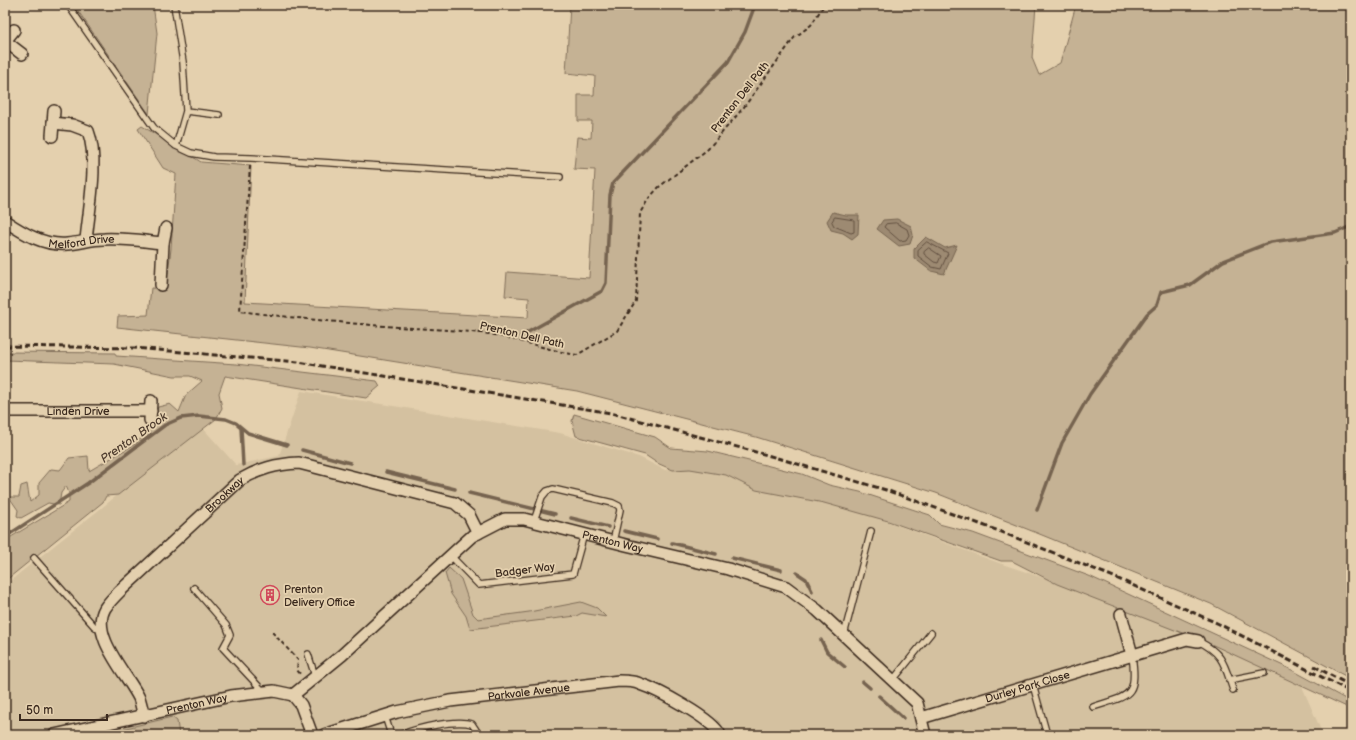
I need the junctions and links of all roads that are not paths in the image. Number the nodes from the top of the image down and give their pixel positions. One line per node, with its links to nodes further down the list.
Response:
1 (68, 5): 11 (lane)
2 (174, 5): 7 (lane)
3 (14, 30): 4 (street)
4 (5, 41): 5 (street)
5 (22, 54)
6 (54, 111): 9 (street)
7 (186, 111): 8 (lane); 11 (lane)
8 (219, 115)
9 (53, 123): 10 (street); 15 (street)
10 (52, 136)
11 (176, 146): 12 (lane)
12 (560, 177)
13 (5, 221): 15 (street, Melford Drive)
14 (166, 228): 16 (street)
15 (86, 240): 16 (street, Melford Drive)
16 (163, 243): 17 (street)
17 (161, 285)
18 (5, 411): 19 (street, Linden Drive)
19 (151, 411)
20 (534, 521): 22 (street, Prenton Way); 23 (street, Prenton Way); 24 (lane)
21 (871, 531): 31 (lane)
22 (478, 533): 25 (street, Prenton Way); 29 (street, Brookway)
23 (584, 534): 24 (street, Prenton Way); 25 (lane, Badger Way)
24 (613, 542): 31 (street, Prenton Way)
25 (450, 555): 36 (street, Prenton Way)
26 (34, 558): 29 (lane)
27 (194, 588): 41 (lane)
28 (1121, 614): 34 (street)
29 (103, 632): 44 (street, Brookway)
30 (931, 633): 37 (lane)
31 (844, 635): 37 (street, Prenton Way)
32 (1198, 641): 34 (street, Durley Park Close); 38 (lane)
33 (308, 654): 36 (lane)
34 (1132, 655): 39 (street, Durley Park Close); 43 (lane)
35 (1264, 673): 38 (lane)
36 (312, 679): 42 (street, Prenton Way)
37 (893, 680): 46 (street, Prenton Way)
38 (1229, 680): 40 (lane)
39 (1034, 684): 46 (street, Durley Park Close); 55 (lane)
40 (1233, 690)
41 (264, 692): 42 (street, Prenton Way); 44 (street, Prenton Way)
42 (293, 695): 48 (street)
43 (1093, 707)
44 (144, 716): 47 (street, Prenton Way)
45 (385, 716): 49 (street, Parkvale Avenue); 50 (lane); 53 (street, Parkvale Avenue)
46 (921, 718): 54 (street, Prenton Way)
47 (54, 735)
48 (312, 735)
49 (324, 735)
50 (391, 735)
51 (400, 735): 52 (lane)
52 (477, 735)
53 (720, 735)
54 (925, 735)
55 (1047, 735)

